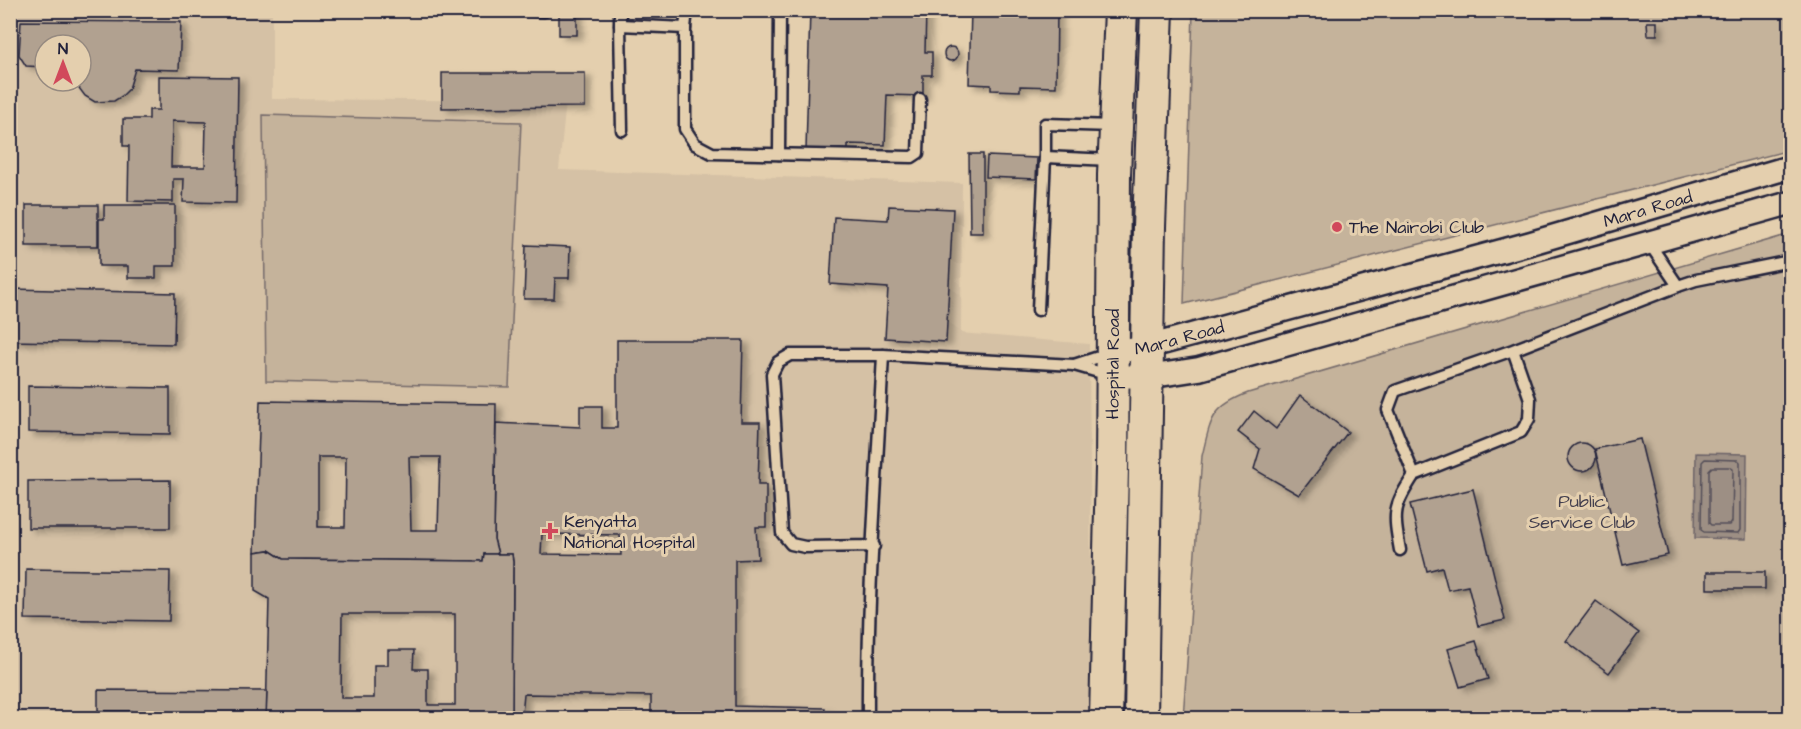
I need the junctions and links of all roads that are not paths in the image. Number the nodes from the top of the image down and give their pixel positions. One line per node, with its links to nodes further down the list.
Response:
1 (518, 10): 7 (lane)
2 (620, 10): 8 (lane)
3 (687, 10): 9 (lane)
4 (780, 10): 13 (lane)
5 (1121, 10): 11 (street, Hospital Road)
6 (1157, 10): 24 (street, Hospital Road)
7 (544, 12)
8 (620, 25): 9 (lane); 12 (lane)
9 (685, 28): 13 (lane)
10 (920, 99): 13 (lane)
11 (1116, 126): 14 (lane); 15 (street, Hospital Road)
12 (622, 130)
13 (779, 154)
14 (1045, 157): 15 (lane); 21 (lane)
15 (1115, 160): 25 (street, Hospital Road)
16 (1791, 167): 24 (street, Mara Road)
17 (1791, 203): 18 (street, Mara Road)
18 (1648, 242): 20 (lane); 24 (street, Mara Road)
19 (1791, 261): 20 (lane)
20 (1678, 286): 22 (lane)
21 (1038, 309)
22 (1513, 350): 27 (lane); 27 (lane)
23 (883, 355): 26 (lane); 28 (lane); 28 (lane)
24 (1147, 362): 25 (street, Mara Road); 25 (street, Mara Road); 32 (street, Hospital Road)
25 (1112, 364): 26 (lane, Mara Road); 26 (lane, Mara Road); 31 (street, Hospital Road)
26 (1074, 365)
27 (1414, 475): 29 (lane)
28 (874, 546): 30 (lane)
29 (1400, 550)
30 (868, 718)
31 (1106, 718)
32 (1141, 718)

